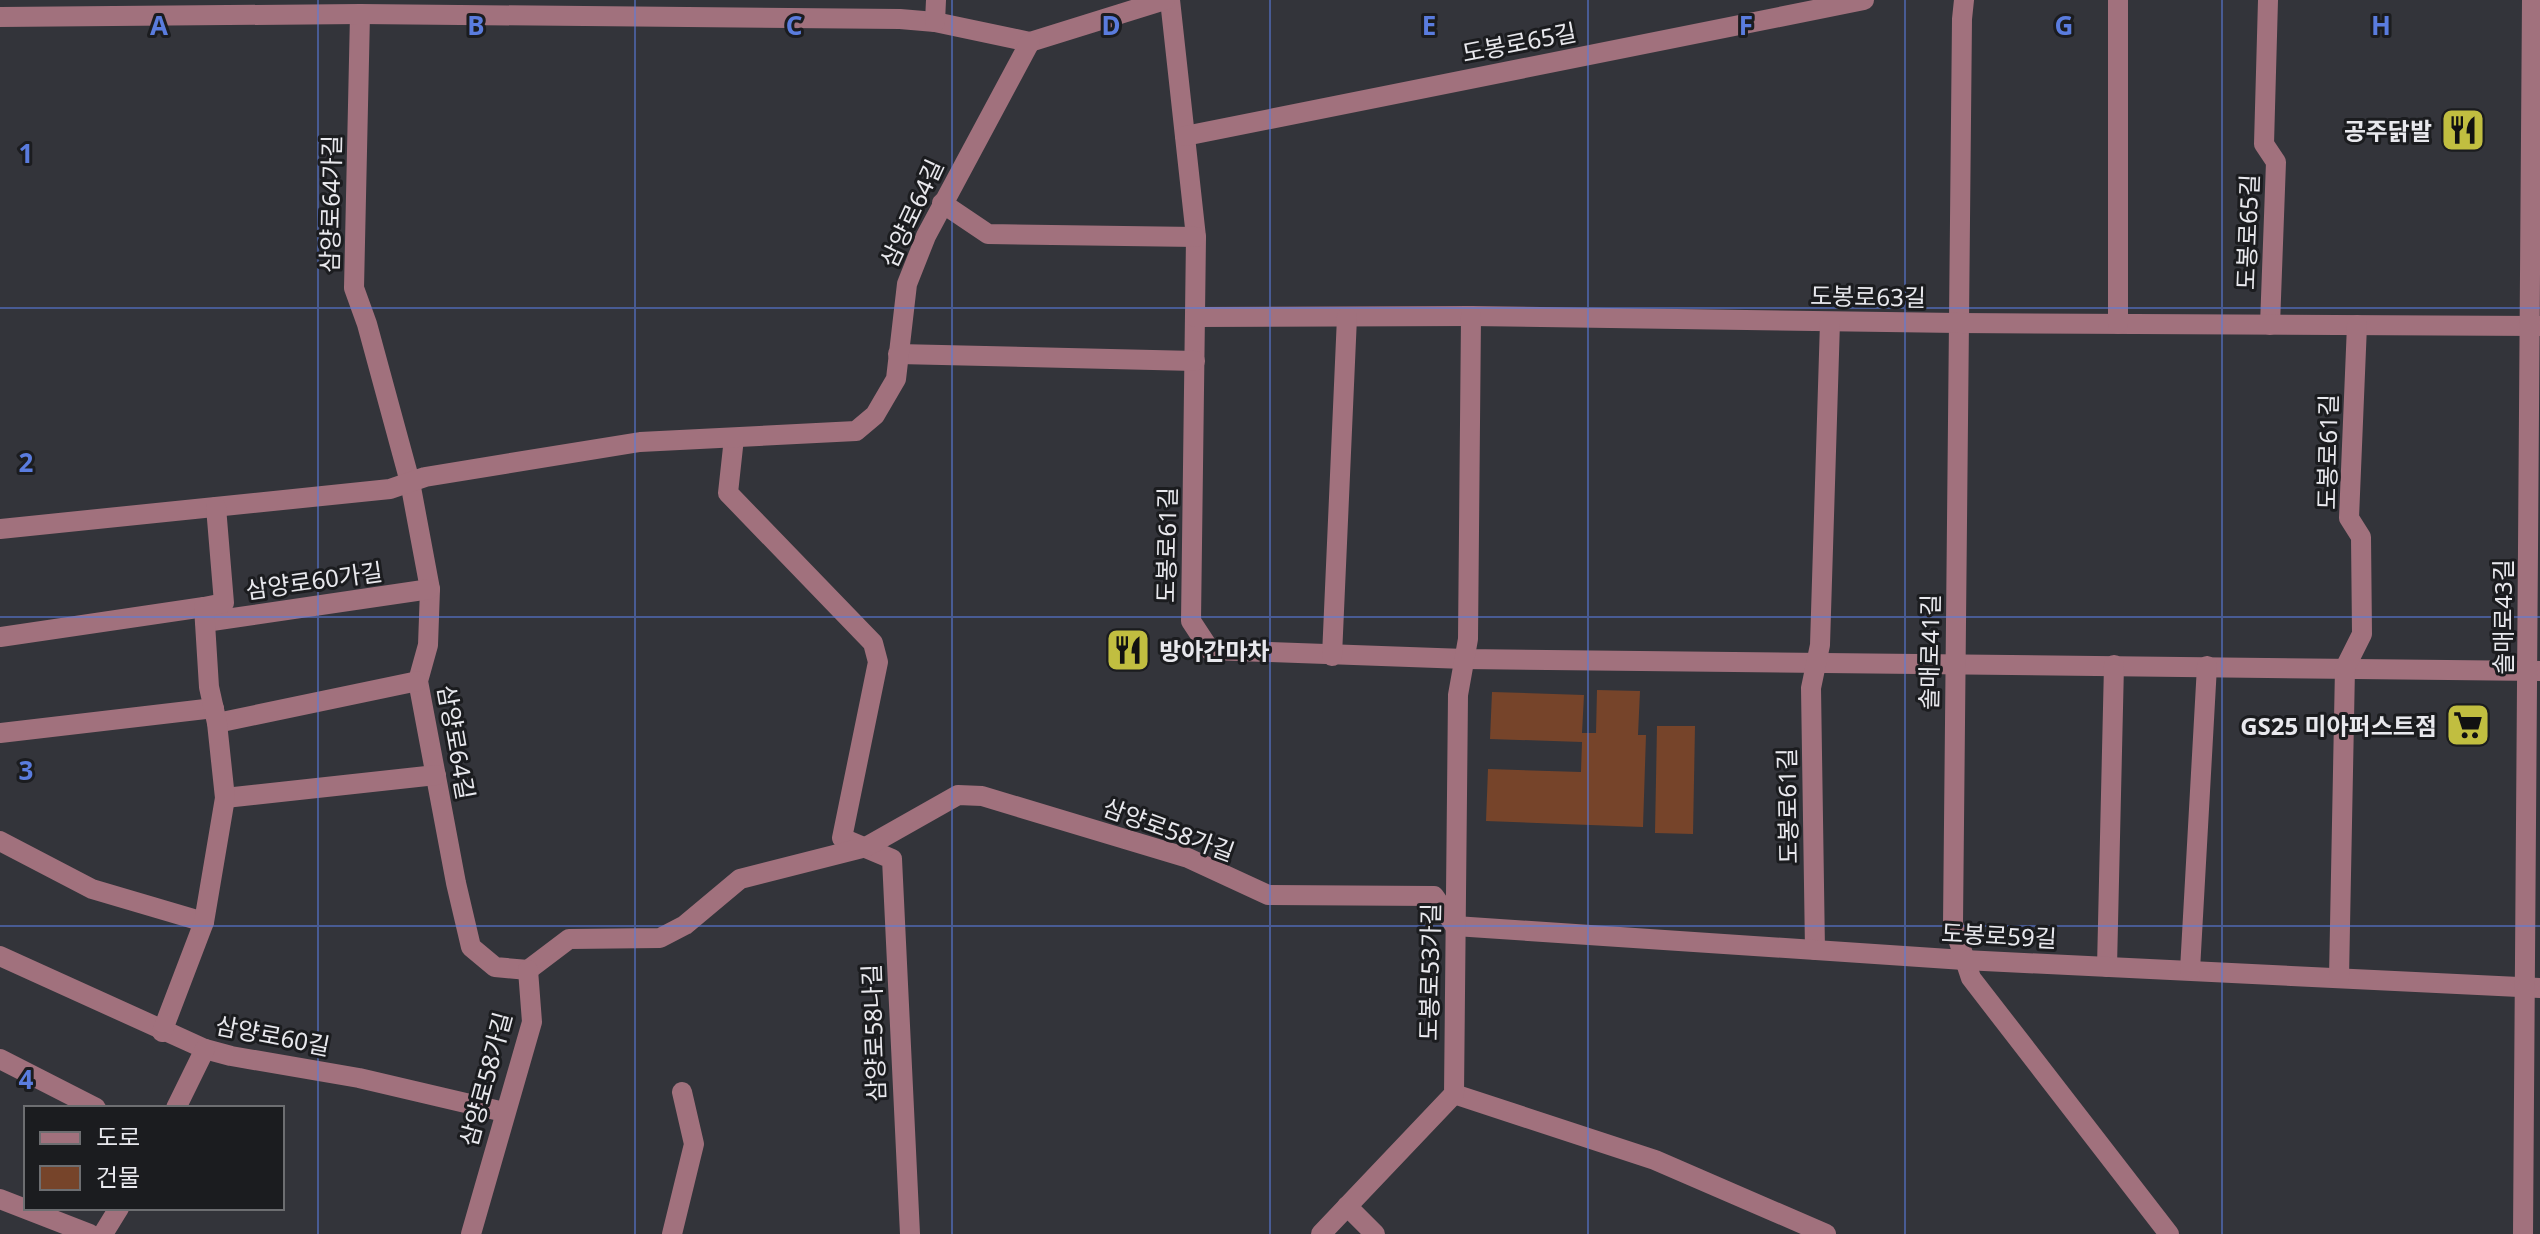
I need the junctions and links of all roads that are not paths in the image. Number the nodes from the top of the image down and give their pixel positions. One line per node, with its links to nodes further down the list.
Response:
1 (936, 0): 10 (street)
2 (1864, 0): 12 (street, 도봉로65길)
3 (1964, 0): 19 (street, 솔매로41길)
4 (2118, 0): 20 (street)
5 (2268, 0): 21 (street, 도봉로65길)
6 (2532, 0): 23 (street, 솔매로43길)
7 (1157, 1): 11 (street); 12 (street, 도봉로61길)
8 (360, 14): 9 (street); 10 (street); 27 (street, 삼양로64가길)
9 (0, 17)
10 (935, 22): 11 (street)
11 (1030, 42): 13 (street, 삼양로64길)
12 (1185, 136): 14 (street, 도봉로61길)
13 (942, 203): 14 (street); 24 (street, 삼양로64길)
14 (1196, 237): 16 (street, 도봉로61길)
15 (1471, 316): 17 (street, 도봉로63길); 18 (street, 도봉로63길); 34 (street)
16 (1195, 317): 17 (street, 도봉로63길); 25 (street, 도봉로61길)
17 (1347, 317): 33 (street)
18 (1830, 322): 19 (street, 도봉로63길); 35 (street, 도봉로61길)
19 (1958, 323): 20 (street, 도봉로63길); 36 (street, 솔매로41길)
20 (2118, 324): 21 (street, 도봉로63길)
21 (2270, 325): 22 (street, 도봉로63길)
22 (2357, 325): 23 (street, 도봉로63길); 39 (street, 도봉로61길)
23 (2535, 326): 40 (street, 솔매로43길)
24 (898, 354): 25 (street); 26 (street, 삼양로64길)
25 (1195, 361): 33 (street, 도봉로61길)
26 (734, 438): 27 (street, 삼양로64길); 47 (street)
27 (410, 482): 28 (street, 삼양로64길); 30 (street, 삼양로64길)
28 (216, 507): 29 (street, 삼양로64길); 31 (street, 삼양로60가길)
29 (0, 529)
30 (430, 589): 31 (street, 삼양로60가길); 41 (street, 삼양로64길)
31 (204, 614): 32 (street); 42 (street)
32 (0, 637)
33 (1332, 656): 34 (street, 도봉로61길)
34 (1465, 659): 35 (street, 도봉로61길); 49 (street, 도봉로53가길)
35 (1817, 662): 36 (street, 도봉로61길); 50 (street, 도봉로61길)
36 (1955, 663): 37 (street, 도봉로61길); 52 (street, 솔매로41길)
37 (2114, 665): 38 (street, 도봉로61길); 53 (street)
38 (2207, 666): 39 (street, 도봉로61길); 55 (street)
39 (2345, 668): 40 (street, 도봉로61길); 56 (street, 도봉로61길)
40 (2534, 671): 57 (street, 솔매로43길)
41 (418, 681): 42 (street); 44 (street, 삼양로64길)
42 (216, 716): 43 (street); 45 (street)
43 (0, 733)
44 (436, 775): 45 (street); 54 (street, 삼양로64길)
45 (225, 798): 48 (street)
46 (0, 841): 48 (street)
47 (866, 847): 49 (street, 삼양로58가길); 54 (street, 삼양로58가길); 75 (street, 삼양로58나길)
48 (204, 922): 58 (street)
49 (1455, 926): 50 (street, 도봉로59길); 62 (street, 도봉로53가길)
50 (1815, 950): 52 (street, 도봉로59길)
51 (0, 956): 58 (street, 삼양로60길)
52 (1964, 960): 53 (street, 도봉로59길); 79 (street, 솔매로41길)
53 (2107, 967): 55 (street, 도봉로59길)
54 (528, 970): 65 (street, 삼양로58가길)
55 (2190, 970): 56 (street, 도봉로59길)
56 (2339, 978): 57 (street, 도봉로59길)
57 (2532, 988): 80 (street, 솔매로43길)
58 (162, 1032): 59 (street, 삼양로60길)
59 (205, 1049): 64 (street); 65 (street, 삼양로60길)
60 (0, 1059): 63 (street)
61 (682, 1092): 74 (street)
62 (1454, 1094): 67 (street); 78 (street)
63 (92, 1106)
64 (177, 1106)
65 (504, 1112): 73 (street, 삼양로58가길)
66 (0, 1199): 68 (street)
67 (1347, 1206): 76 (street); 77 (street)
68 (24, 1208)
69 (28, 1210): 71 (street)
70 (118, 1210): 72 (street)
71 (90, 1234)
72 (103, 1234)
73 (471, 1234)
74 (672, 1234)
75 (910, 1234)
76 (1321, 1234)
77 (1375, 1234)
78 (1826, 1234)
79 (2169, 1234)
80 (2523, 1234)

